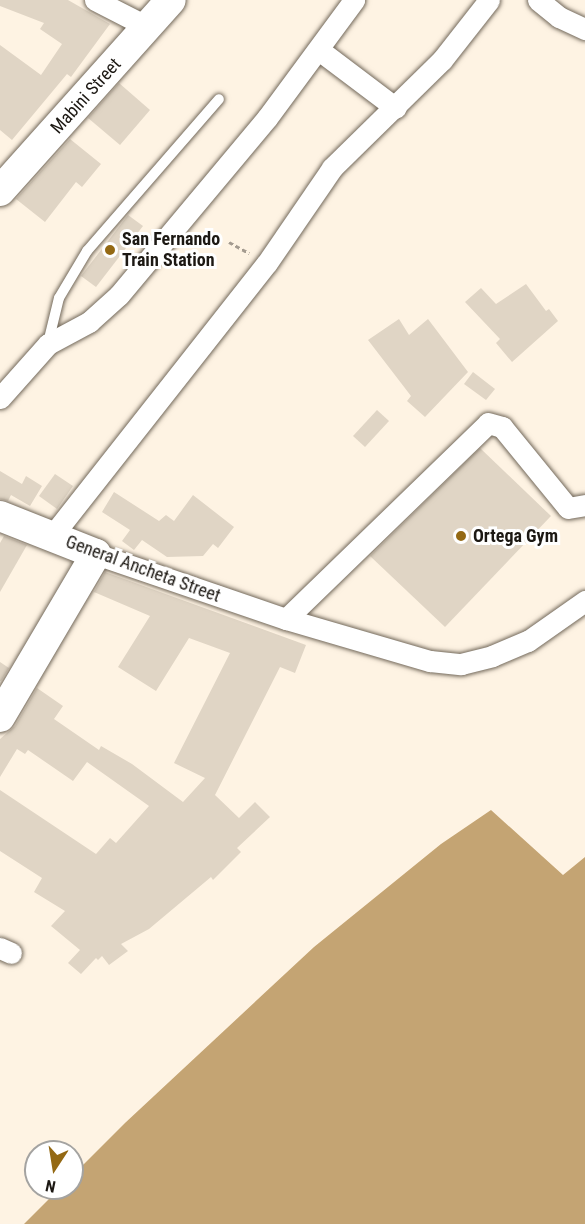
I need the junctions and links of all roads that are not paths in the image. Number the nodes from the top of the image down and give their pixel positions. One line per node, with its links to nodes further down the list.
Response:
1 (95, 0): 6 (street)
2 (171, 0): 6 (street, Mabini Street)
3 (354, 0): 8 (street)
4 (489, 0): 10 (street)
5 (538, 0): 7 (street)
6 (148, 27): 11 (street, Mabini Street)
7 (585, 29)
8 (319, 50): 10 (street); 12 (street)
9 (219, 99): 12 (lane)
10 (396, 108): 16 (street)
11 (0, 191)
12 (48, 344): 13 (street)
13 (0, 398)
14 (585, 505): 19 (street)
15 (0, 516): 16 (street, General Ancheta Street)
16 (52, 536): 17 (street, General Ancheta Street)
17 (96, 554): 19 (street, General Ancheta Street); 20 (street)
18 (585, 601): 19 (street, General Ancheta Street)
19 (286, 620)
20 (0, 717)

